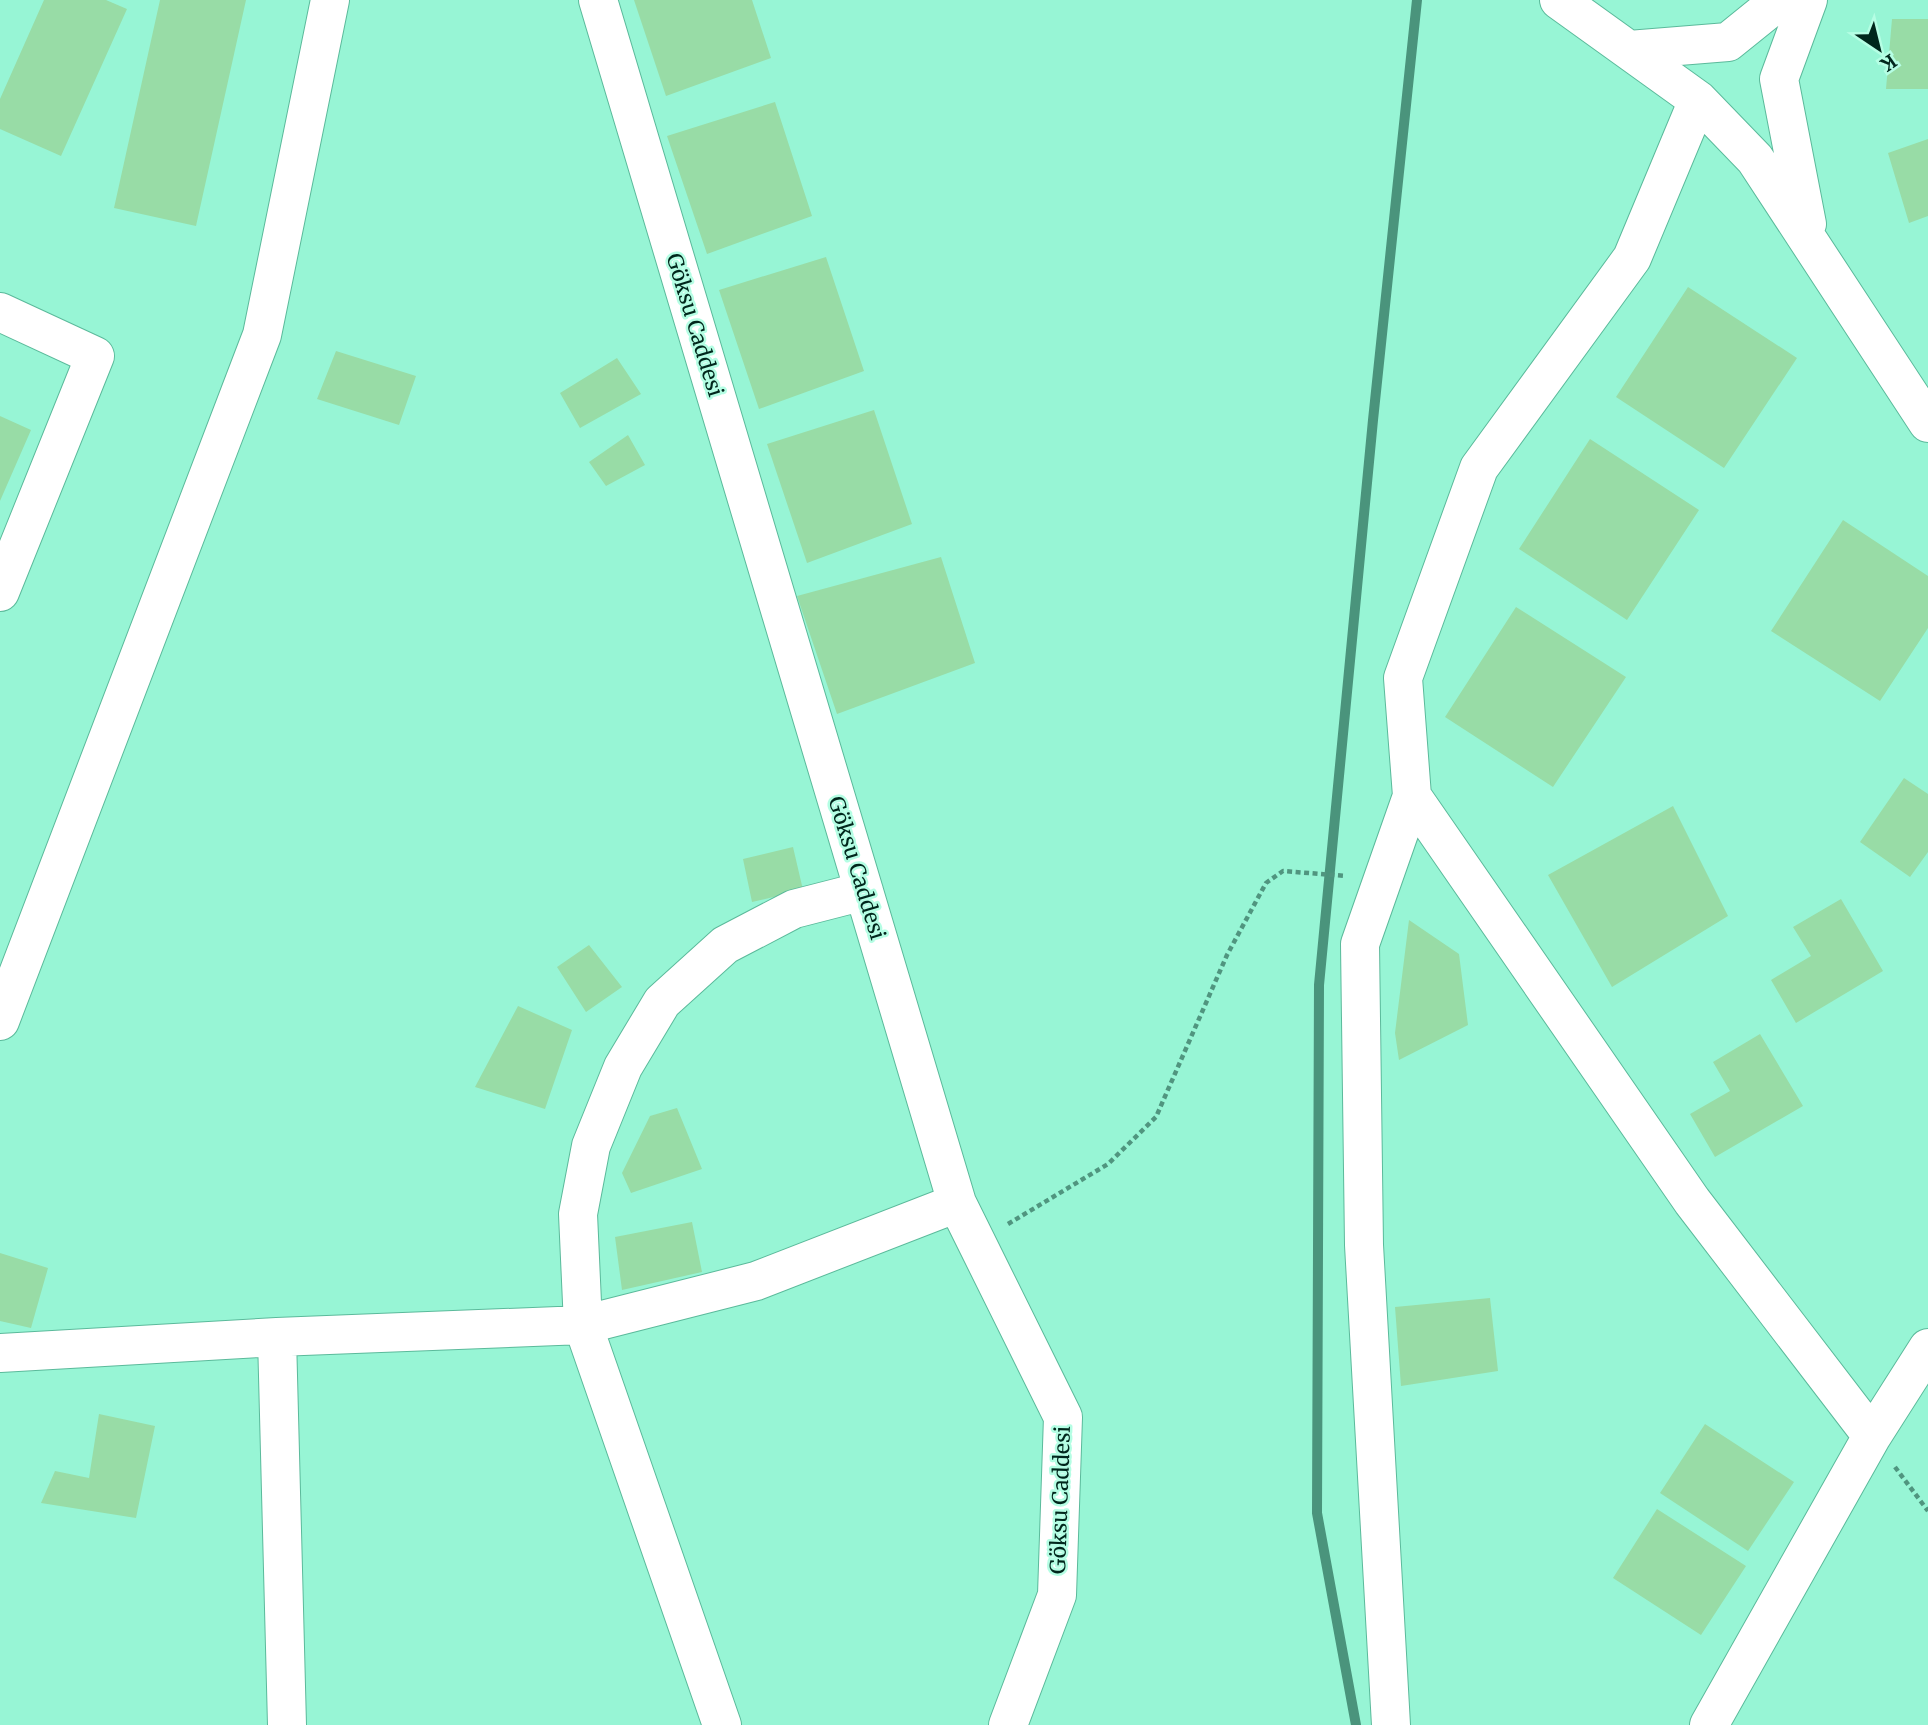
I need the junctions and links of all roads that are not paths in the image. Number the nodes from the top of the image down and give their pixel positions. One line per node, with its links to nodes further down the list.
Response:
1 (330, 0): 14 (street)
2 (598, 0): 13 (street, Göksu Caddesi)
3 (1559, 0): 6 (street)
4 (1780, 0): 6 (street)
5 (1808, 0): 8 (street)
6 (1629, 50): 7 (street)
7 (1698, 100): 8 (street); 12 (street)
8 (1810, 243): 10 (street)
9 (0, 312): 11 (street)
10 (1928, 423)
11 (0, 592)
12 (1412, 796): 20 (street); 24 (street)
13 (864, 891): 15 (street, Göksu Caddesi); 16 (street)
14 (0, 1021)
15 (957, 1203): 16 (street); 23 (street, Göksu Caddesi)
16 (583, 1325): 17 (street); 22 (street)
17 (276, 1337): 19 (street); 21 (street)
18 (1928, 1348): 20 (street)
19 (0, 1353)
20 (1872, 1436): 25 (street)
21 (287, 1725)
22 (722, 1725)
23 (1008, 1725)
24 (1391, 1725)
25 (1709, 1725)

